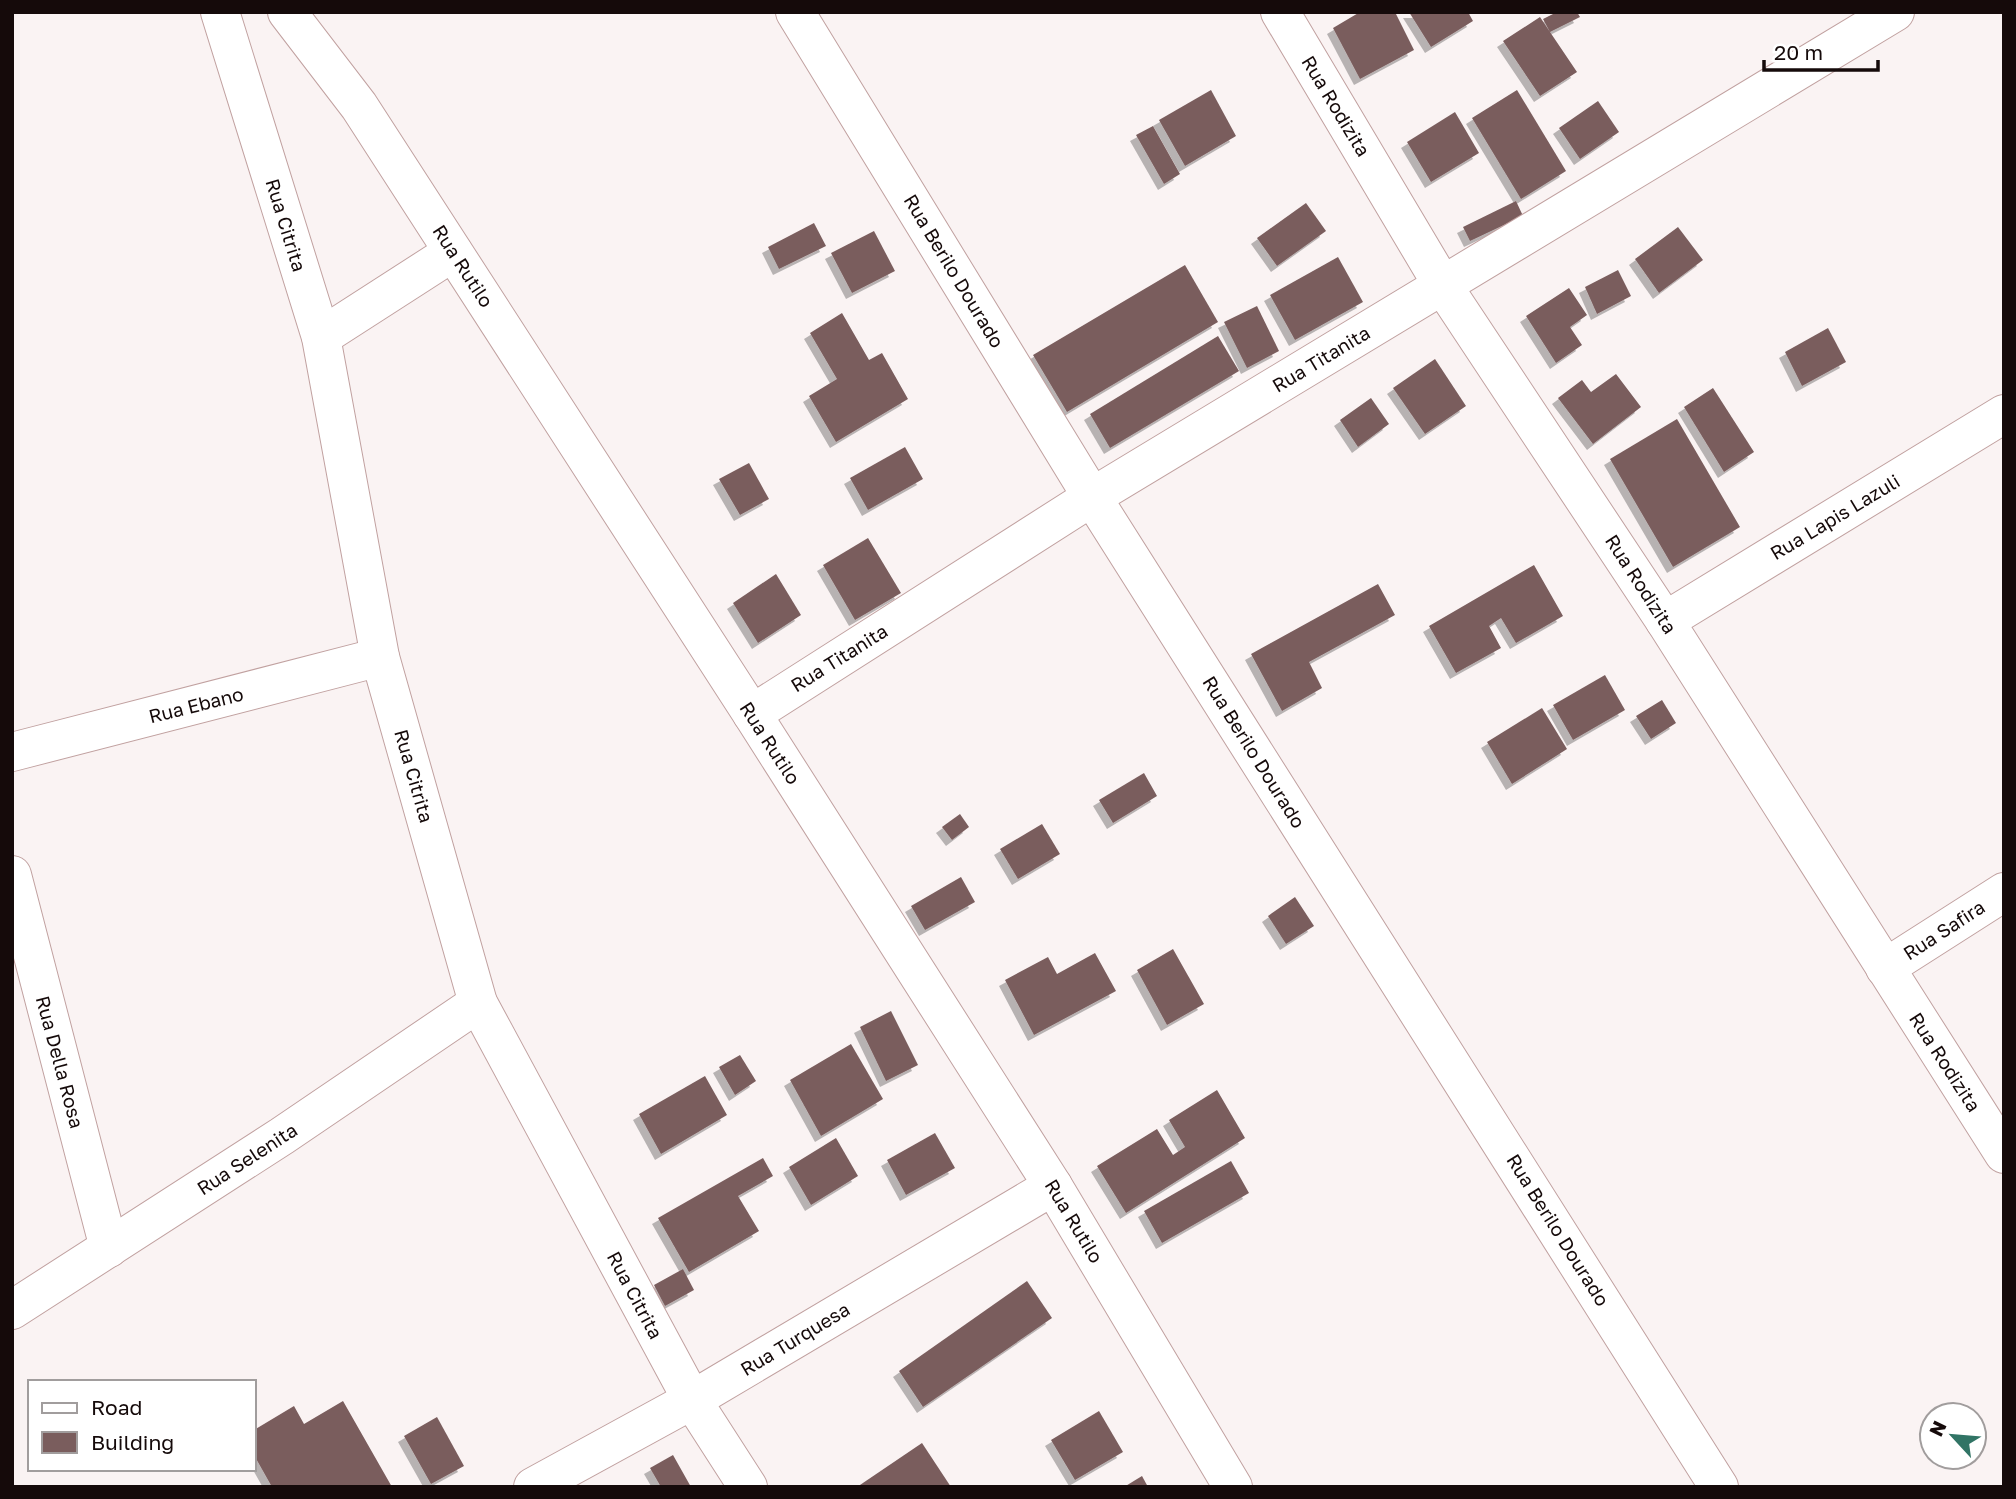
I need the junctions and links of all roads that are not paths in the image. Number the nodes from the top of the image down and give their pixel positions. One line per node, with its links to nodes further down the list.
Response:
1 (220, 12): 8 (street, Rua Citrita)
2 (287, 12): 6 (street, Rua Rutilo)
3 (795, 12): 10 (street, Rua Berilo Dourado)
4 (1280, 12): 7 (street, Rua Rodizita)
5 (1895, 12): 7 (street, Rua Titanita)
6 (453, 252): 8 (street); 13 (street, Rua Rutilo)
7 (1443, 286): 10 (street, Rua Titanita); 11 (street, Rua Rodizita)
8 (321, 337): 12 (street, Rua Citrita)
9 (2004, 414): 11 (street, Rua Lapis Lazuli)
10 (1092, 497): 13 (street, Rua Titanita); 27 (street, Rua Berilo Dourado)
11 (1665, 621): 17 (street, Rua Rodizita)
12 (380, 657): 14 (street, Rua Ebano); 18 (street, Rua Citrita)
13 (752, 713): 20 (street, Rua Rutilo)
14 (12, 752)
15 (12, 875): 21 (street, Rua Della Rosa)
16 (2004, 892): 17 (street, Rua Safira)
17 (1885, 968): 19 (street, Rua Rodizita)
18 (478, 1003): 21 (street, Rua Selenita); 23 (street, Rua Citrita)
19 (2004, 1154)
20 (1053, 1186): 23 (street, Rua Turquesa); 26 (street, Rua Rutilo)
21 (109, 1248): 22 (street, Rua Selenita)
22 (12, 1310)
23 (692, 1400): 24 (street, Rua Turquesa); 25 (street, Rua Citrita)
24 (533, 1487)
25 (748, 1487)
26 (1233, 1487)
27 (1720, 1487)

